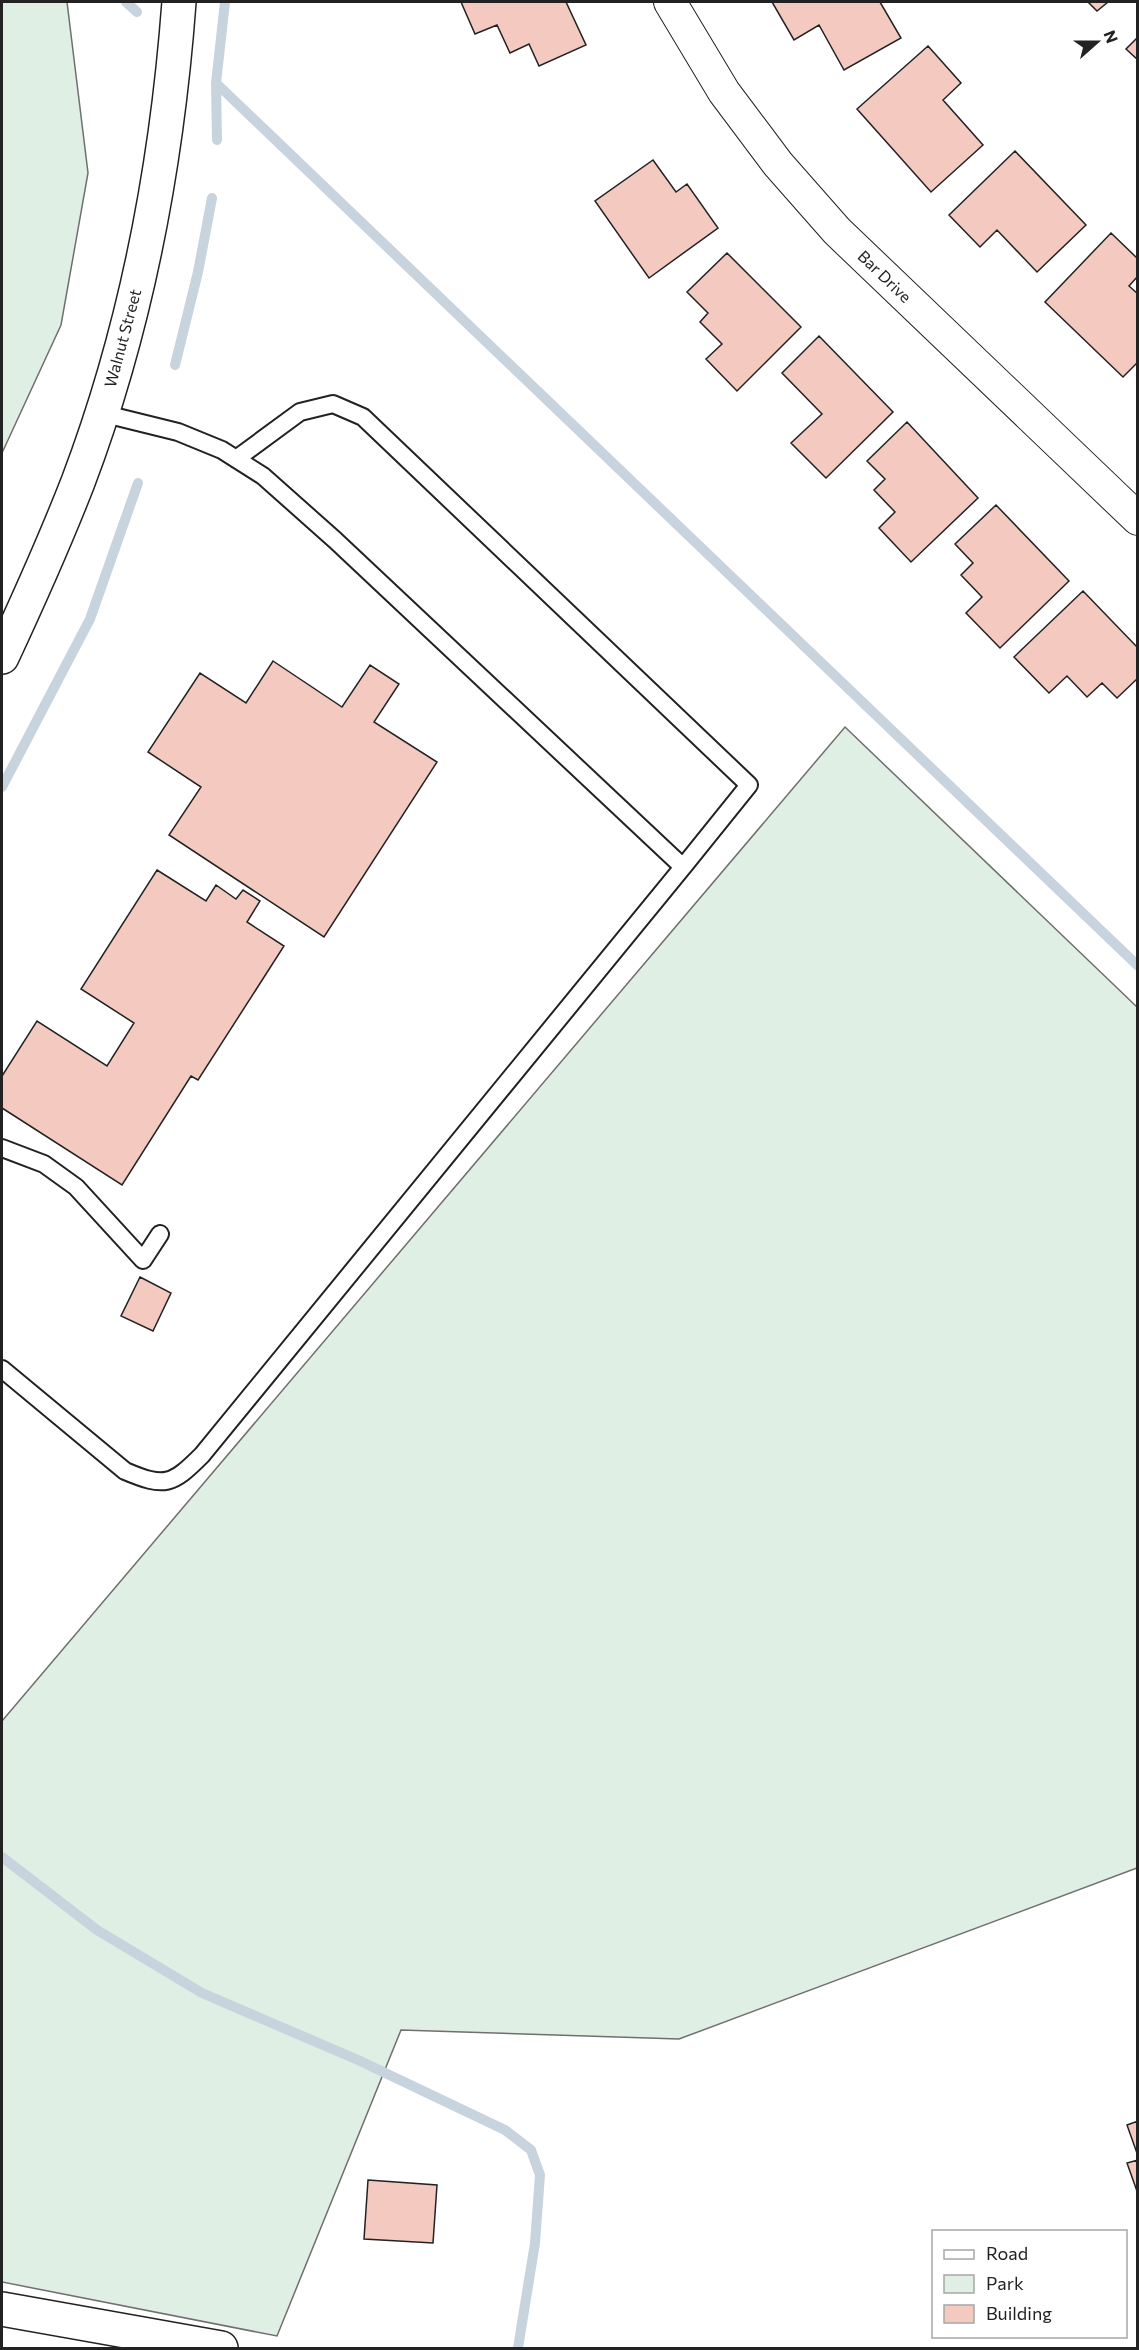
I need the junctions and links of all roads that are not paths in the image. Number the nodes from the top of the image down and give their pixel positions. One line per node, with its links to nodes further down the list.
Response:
1 (179, 2): 3 (street, Walnut Street)
2 (670, 2): 5 (street, Bar Drive)
3 (101, 413): 4 (lane); 6 (street, Walnut Street)
4 (236, 459): 7 (lane); 7 (lane)
5 (1137, 519)
6 (2, 657)
7 (683, 867): 10 (lane)
8 (2, 1148): 9 (lane)
9 (160, 1234)
10 (2, 1369)
11 (2, 2309): 12 (street)
12 (221, 2349)

